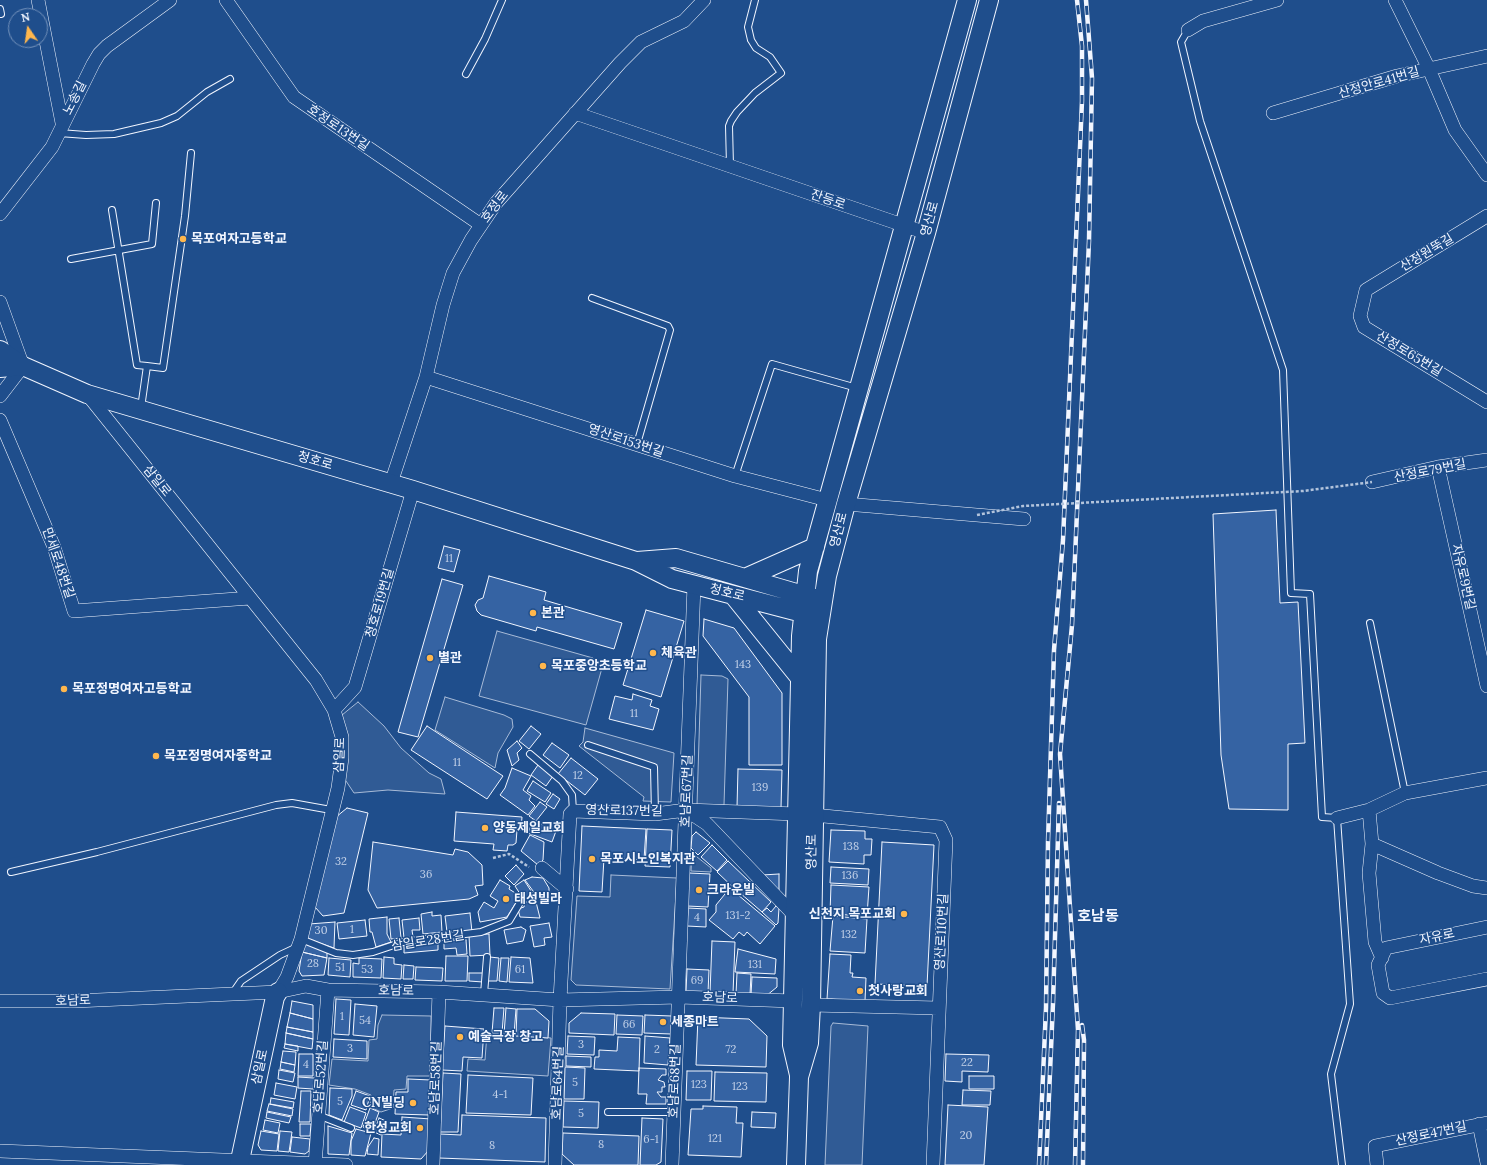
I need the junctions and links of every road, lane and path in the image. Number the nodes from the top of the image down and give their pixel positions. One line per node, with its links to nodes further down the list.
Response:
1 (38, 0): 18 (street)
2 (170, 0): 18 (street, 노송길)
3 (226, 0): 26 (street, 호정로13번길)
4 (502, 0): 14 (lane)
5 (704, 0): 16 (street, 호정로)
6 (754, 0): 20 (lane)
7 (967, 0): 27 (street, 영산로)
8 (989, 0): 28 (street, 영산로)
9 (1277, 0): 11 (street)
10 (1395, 0): 13 (street)
11 (1188, 30): 78 (lane)
12 (1487, 56): 13 (street, 산정안로41번길)
13 (1429, 69): 17 (street, 산정안로41번길); 21 (street)
14 (466, 74)
15 (230, 79): 18 (lane)
16 (575, 113): 20 (street, 잔등로); 26 (street, 호정로)
17 (1272, 113)
18 (61, 128): 24 (street, 노송길)
19 (191, 153): 36 (lane)
20 (730, 166): 27 (street, 잔등로)
21 (1486, 171)
22 (156, 203): 29 (lane)
23 (112, 210): 29 (lane)
24 (0, 214)
25 (1487, 216): 31 (street, 산정원뚝길)
26 (481, 225): 38 (street, 호정로)
27 (904, 226): 28 (street, 잔등로); 39 (street, 영산로)
28 (926, 233): 53 (street, 영산로)
29 (118, 250): 30 (lane); 36 (lane)
30 (71, 259)
31 (1366, 290): 42 (street, 산정로65번길)
32 (592, 298): 45 (lane)
33 (0, 302): 35 (street)
34 (0, 350): 35 (street, 청호로)
35 (23, 366): 37 (street); 40 (street, 청호로); 41 (street)
36 (147, 366): 43 (lane)
37 (0, 368)
38 (426, 377): 45 (street, 영산로153번길); 50 (street, 호정로)
39 (858, 389): 48 (lane); 52 (street, 영산로)
40 (87, 394): 43 (street, 청호로); 61 (street, 삼일로)
41 (0, 396)
42 (1487, 402)
43 (140, 411): 50 (street, 청호로)
44 (0, 420): 61 (street, 만세로48번길)
45 (637, 444): 48 (street, 영산로153번길)
46 (1487, 460): 47 (street, 산정로79번길)
47 (1438, 467): 49 (street, 산정로79번길); 66 (street, 자유로9번길)
48 (735, 476): 52 (street, 영산로153번길)
49 (1372, 482): 54 (path, bridge)
50 (392, 483): 51 (street, 청호로)
51 (413, 490): 57 (street, 청호로); 67 (street, 청호로19번길)
52 (827, 500): 56 (street, 영산로)
53 (846, 504): 54 (street); 63 (street, 영산로)
54 (978, 515): 55 (street)
55 (1024, 519)
56 (815, 547): 58 (street); 62 (street, 영산로)
57 (636, 561): 58 (street, 청호로); 59 (street, 청호로)
58 (745, 578): 62 (street, 청호로)
59 (694, 585): 60 (street, 청호로); 73 (street, 호남로67번길)
60 (733, 595): 62 (street, 청호로); 65 (street)
61 (250, 598): 67 (street, 삼일로)
62 (804, 604): 63 (street, 청호로); 65 (street, 영산로)
63 (822, 609): 77 (street, 영산로)
64 (1370, 622): 71 (lane)
65 (800, 678): 77 (street, 영산로)
66 (1487, 686)
67 (334, 710): 72 (street, 삼일로)
68 (588, 745): 76 (lane)
69 (530, 754): 75 (lane, 영산로137번길)
70 (1487, 778): 71 (street)
71 (1405, 793): 74 (street)
72 (331, 810): 82 (lane); 88 (street, 삼일로)
73 (686, 810): 76 (street, 영산로137번길); 77 (street, 영산로137번길); 86 (street); 97 (street, 호남로67번길)
74 (1369, 810): 78 (street); 79 (street)
75 (573, 811): 76 (street, 영산로137번길); 84 (street)
76 (655, 814)
77 (805, 815): 86 (street, 영산로); 101 (street, 영산로); 102 (street, 영산로110번길)
78 (1337, 818): 119 (lane)
79 (1372, 844): 83 (street); 89 (street)
80 (493, 858): 81 (path)
81 (542, 868): 84 (street)
82 (11, 872)
83 (1487, 888)
84 (567, 889): 98 (street, 호남로64번길)
85 (521, 901): 88 (lane, 삼일로28번길)
86 (795, 916): 100 (street, 영산로)
87 (1487, 927): 89 (street, 자유로)
88 (299, 943): 93 (street, 삼일로); 95 (lane)
89 (1384, 953): 91 (street)
90 (487, 956): 96 (lane)
91 (1487, 979)
92 (328, 990): 93 (street, 호남로); 94 (street, 호남로); 106 (street, 호남로52번길)
93 (278, 992): 95 (street, 호남로); 110 (street, 삼일로)
94 (439, 992): 96 (street, 호남로); 114 (street, 호남로58번길)
95 (232, 994): 99 (street, 호남로)
96 (484, 994): 98 (street, 호남로)
97 (679, 996): 98 (street, 호남로); 100 (street, 호남로); 105 (street, 호남로68번길)
98 (560, 1000): 115 (street, 호남로64번길)
99 (0, 1001)
100 (793, 1001): 103 (street, 영산로)
101 (811, 1005): 102 (street); 103 (street, 영산로)
102 (938, 1008): 118 (street, 영산로110번길)
103 (799, 1077): 117 (street, 영산로)
104 (608, 1112): 105 (lane)
105 (674, 1112): 116 (street, 호남로68번길)
106 (318, 1115): 108 (lane); 112 (street, 호남로52번길)
107 (1483, 1124): 111 (street); 120 (street, 산정로47번길)
108 (351, 1128)
109 (0, 1151): 110 (street)
110 (240, 1163): 112 (street)
111 (1487, 1163)
112 (315, 1164): 113 (street)
113 (346, 1165)
114 (433, 1165)
115 (555, 1165)
116 (672, 1165)
117 (796, 1165)
118 (933, 1165)
119 (1342, 1165)
120 (1377, 1165)

